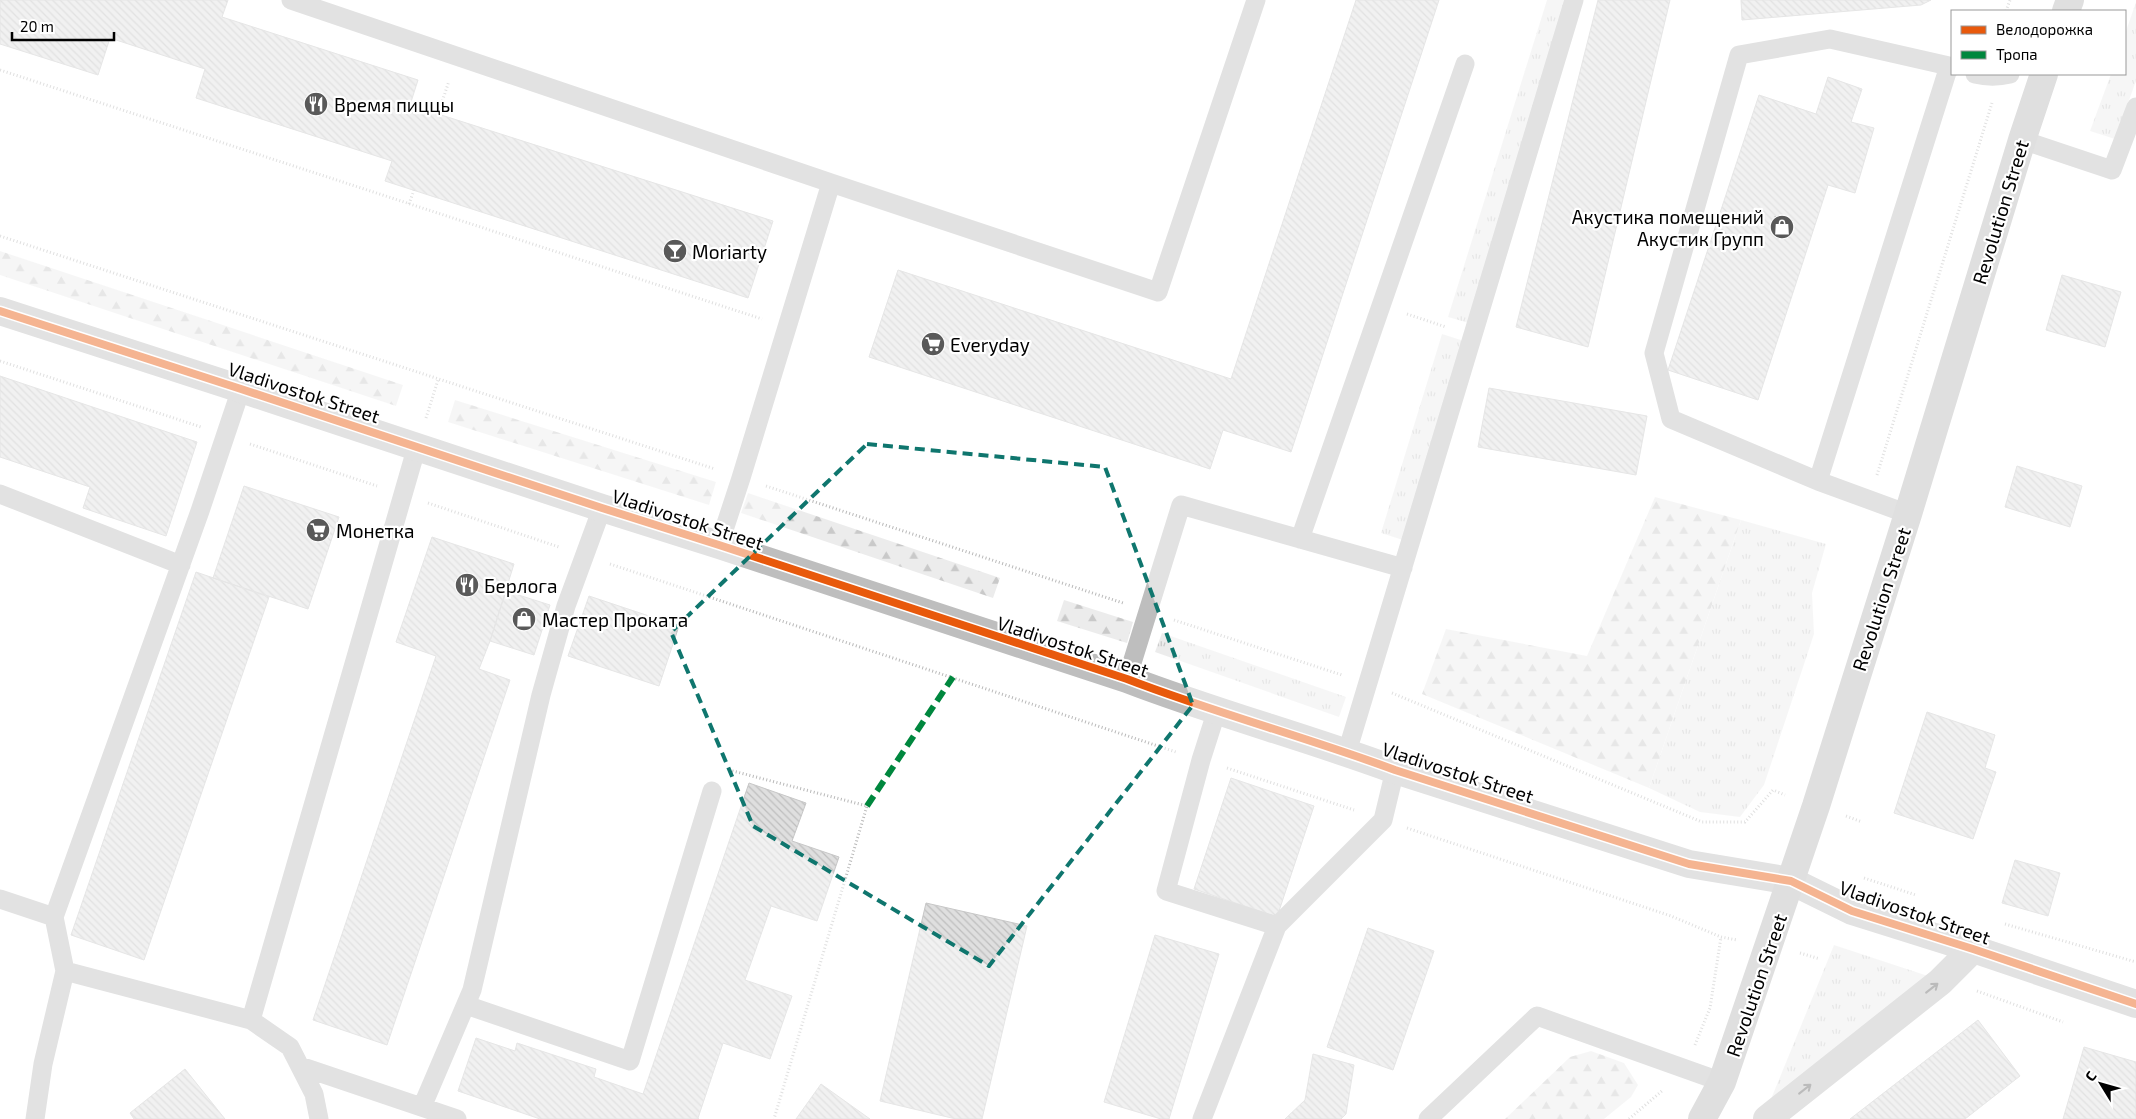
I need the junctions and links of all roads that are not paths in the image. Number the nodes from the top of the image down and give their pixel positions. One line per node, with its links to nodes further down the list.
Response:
1 (291, 0): 11 (lane)
2 (1256, 0): 11 (lane)
3 (1574, 0): 22 (lane)
4 (1465, 64): 19 (lane)
5 (1951, 67): 15 (lane); 15 (lane)
6 (1980, 75): 7 (lane)
7 (2005, 75)
8 (2044, 75): 10 (main road, Revolution Street)
9 (2136, 106): 10 (lane)
10 (2022, 140): 18 (main road, Revolution Street)
11 (831, 183): 20 (lane)
12 (0, 311): 13 (street, Vladivostok Street)
13 (241, 389): 14 (street, Vladivostok Street); 21 (lane)
14 (417, 446): 17 (street, Vladivostok Street); 36 (lane)
15 (1818, 481): 18 (lane)
16 (0, 494): 21 (lane)
17 (602, 508): 20 (street, Vladivostok Street); 35 (lane)
18 (1908, 514): 28 (main road, Revolution Street)
19 (1300, 540): 22 (lane); 23 (lane)
20 (719, 544): 23 (street, Vladivostok Street)
21 (181, 565): 30 (lane)
22 (1403, 568): 25 (lane)
23 (1126, 680): 24 (street, Vladivostok Street)
24 (1217, 710): 25 (street, Vladivostok Street); 31 (lane)
25 (1347, 752): 26 (street, Vladivostok Street)
26 (1395, 770): 28 (street, Vladivostok Street); 31 (lane)
27 (712, 791): 35 (lane)
28 (1791, 882): 32 (street, Vladivostok Street); 38 (main road, Revolution Street)
29 (0, 899): 30 (lane)
30 (54, 917): 33 (lane)
31 (1277, 926): 43 (lane)
32 (1972, 948): 34 (street, Vladivostok Street); 46 (street, one-way to 32)
33 (65, 971): 36 (lane); 40 (lane)
34 (2136, 1004)
35 (466, 1005): 39 (lane)
36 (250, 1020): 37 (lane)
37 (300, 1066): 39 (lane); 41 (lane)
38 (1722, 1082): 44 (lane); 45 (main road, Revolution Street)
39 (422, 1107): 42 (lane)
40 (35, 1119)
41 (319, 1119)
42 (457, 1119)
43 (1202, 1119)
44 (1428, 1119)
45 (1702, 1119)
46 (1767, 1119)

